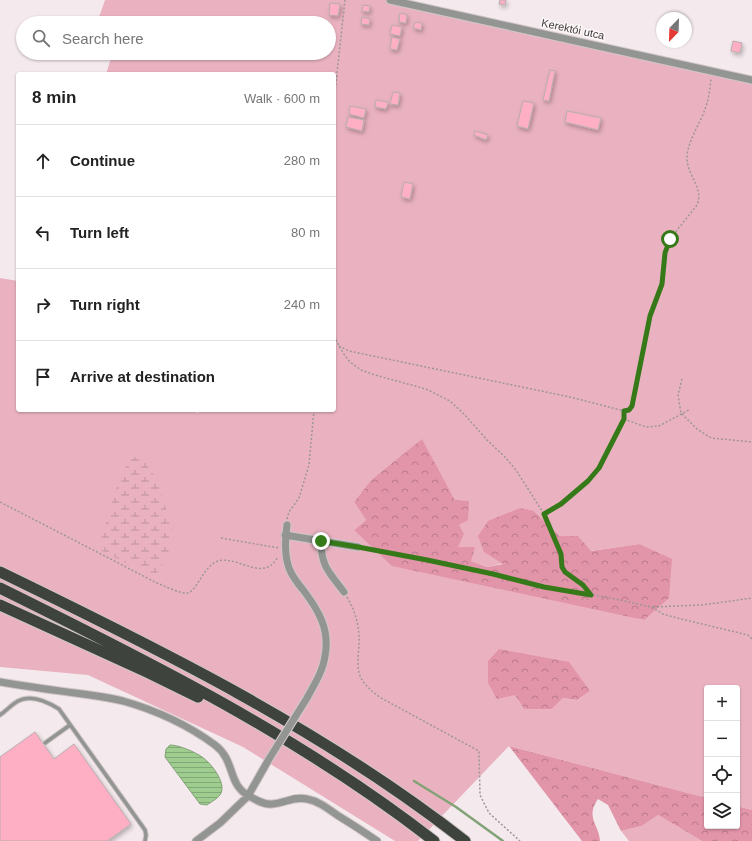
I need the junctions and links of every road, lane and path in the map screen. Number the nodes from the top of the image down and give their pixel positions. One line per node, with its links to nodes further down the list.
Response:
1 (345, 0): 5 (path)
2 (390, 0): 3 (street, Kerektói utca)
3 (712, 71): 4 (street, Kerektói utca); 10 (path)
4 (752, 80)
5 (336, 82)
6 (336, 340): 7 (path)
7 (339, 346): 10 (path); 16 (path)
8 (682, 380): 12 (path)
9 (688, 410): 12 (path)
10 (624, 411): 13 (path)
11 (314, 412): 17 (path)
12 (682, 413): 13 (path); 14 (path)
13 (624, 419): 16 (path)
14 (752, 442)
15 (0, 502): 22 (path)
16 (544, 514): 26 (path)
17 (287, 525): 18 (street)
18 (286, 535): 20 (street); 22 (street)
19 (221, 538): 22 (path)
20 (321, 541): 21 (street); 25 (street)
21 (358, 547): 26 (path)
22 (285, 549): 36 (street, bridge)
23 (0, 572): 41 (highway)
24 (0, 588): 34 (highway)
25 (344, 592): 42 (path)
26 (591, 595): 29 (path)
27 (752, 598): 29 (path)
28 (0, 605): 34 (highway)
29 (651, 607): 30 (path)
30 (752, 638)
31 (0, 682): 36 (street)
32 (0, 715): 33 (lane)
33 (70, 725): 35 (lane); 37 (lane)
34 (268, 728): 40 (highway)
35 (45, 743)
36 (248, 796): 38 (street); 39 (street)
37 (145, 841)
38 (196, 841)
39 (377, 841)
40 (434, 841)
41 (465, 841)
42 (520, 841)

